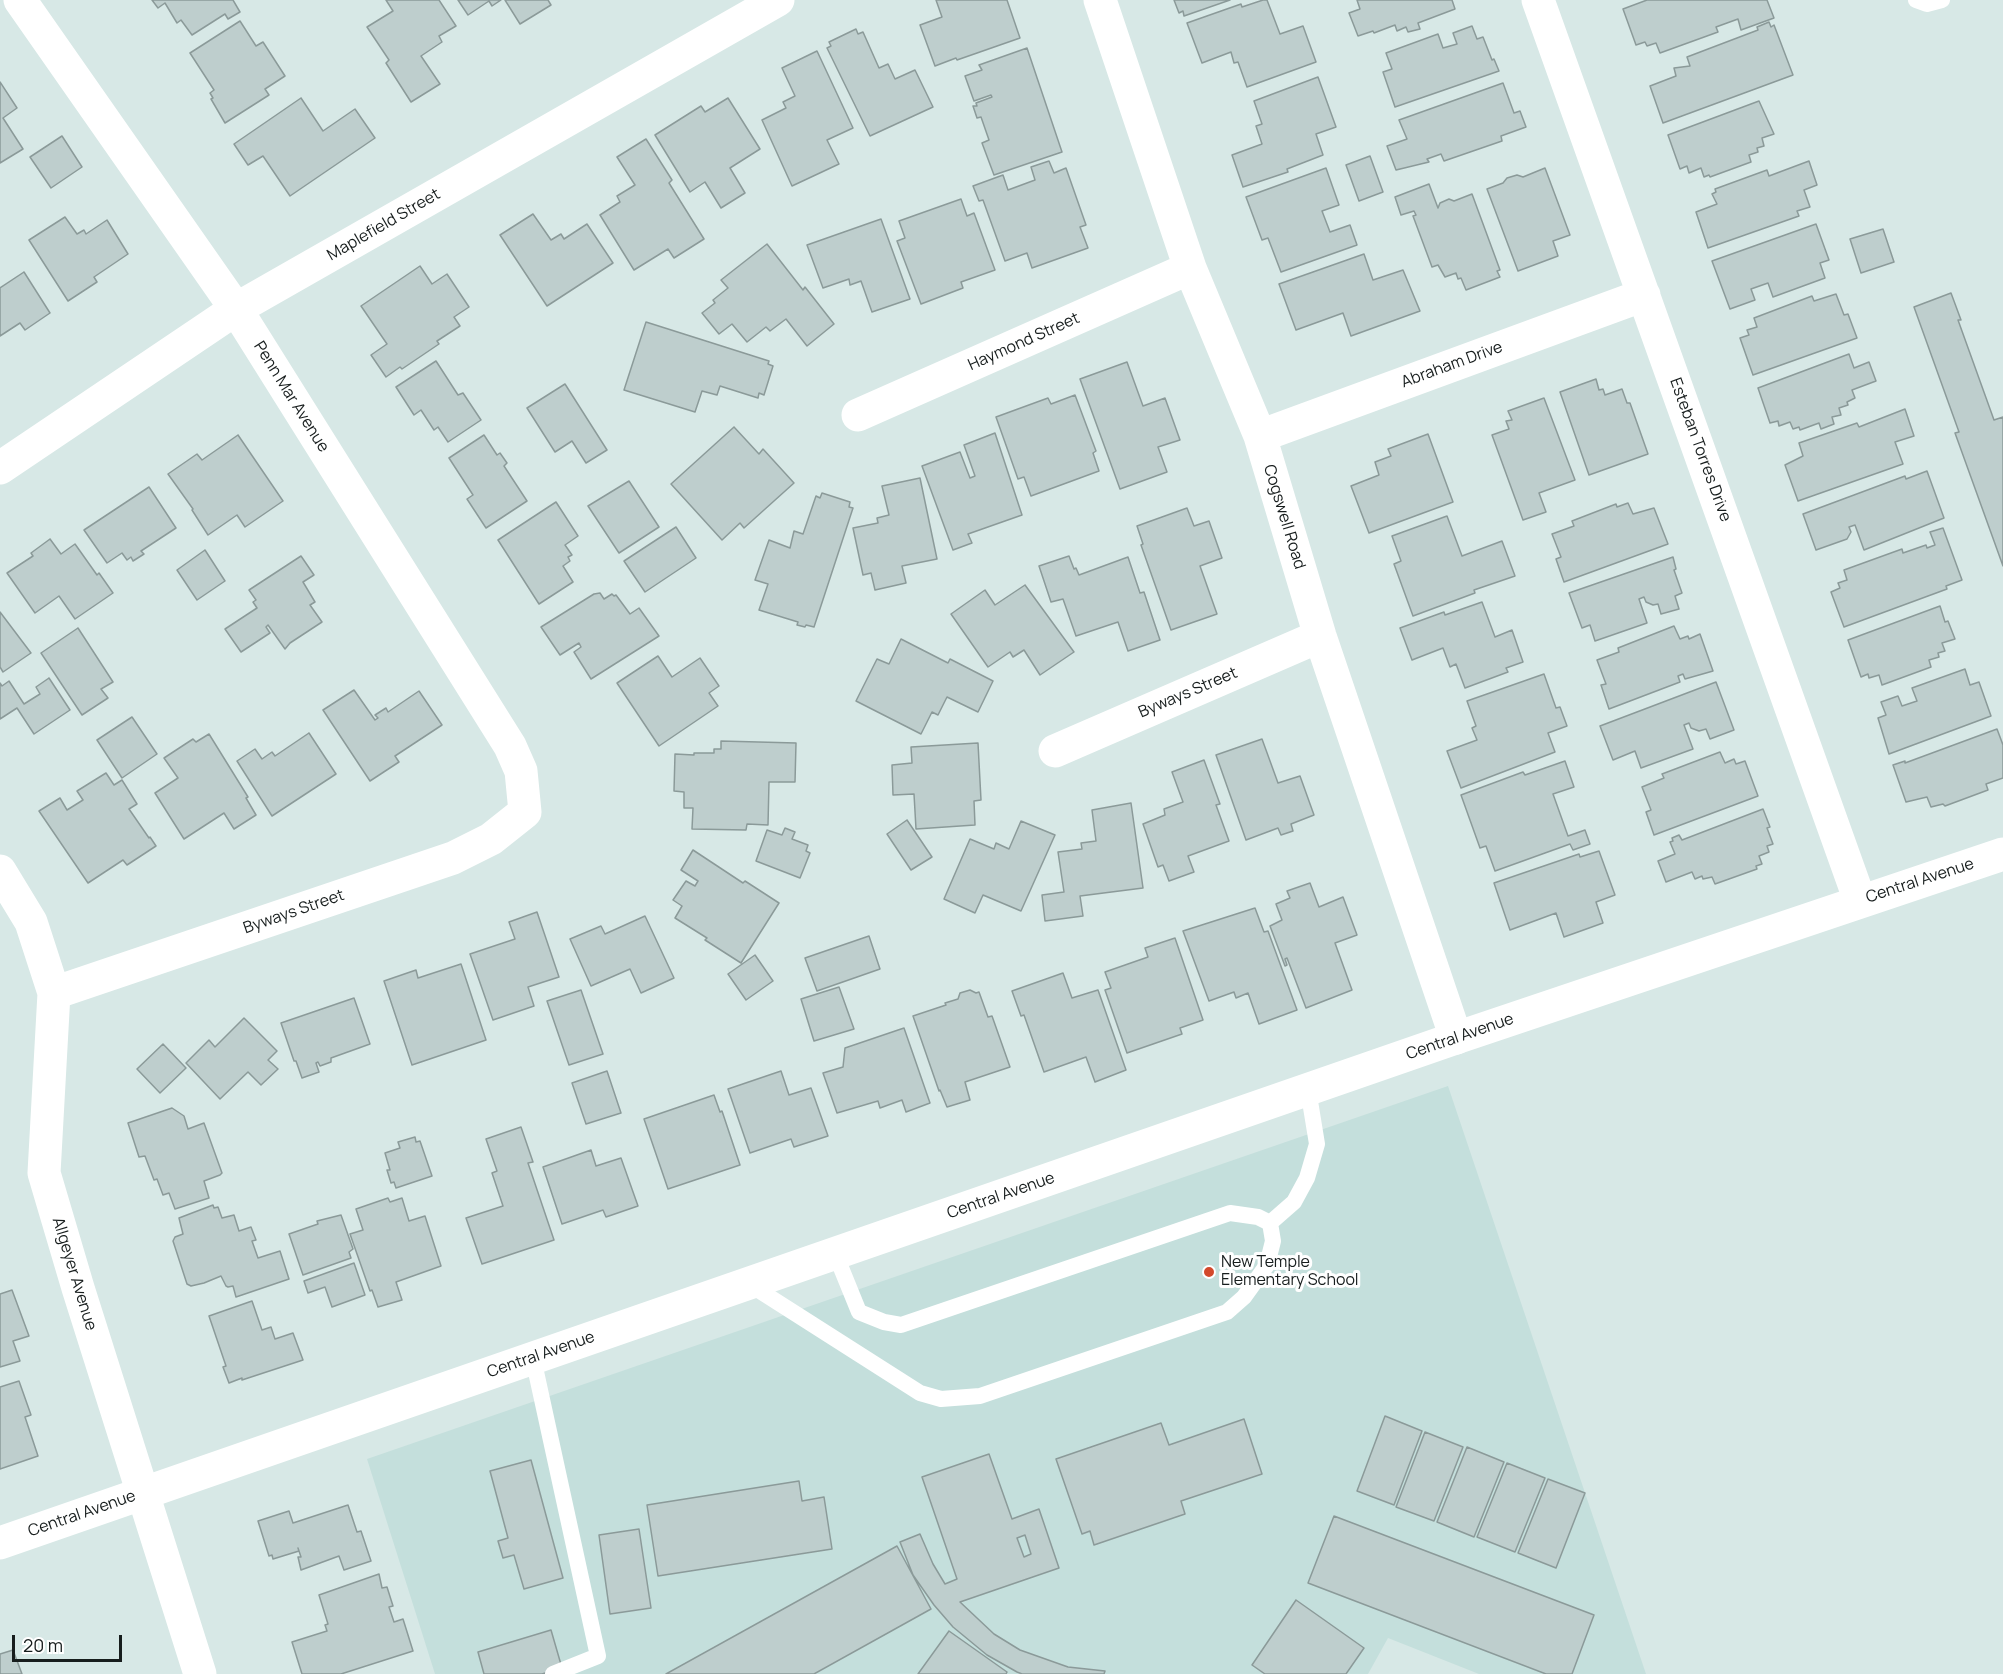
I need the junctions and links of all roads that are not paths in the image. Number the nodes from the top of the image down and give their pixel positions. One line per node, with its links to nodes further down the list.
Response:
1 (20, 0): 9 (street, Penn Mar Avenue)
2 (778, 0): 9 (street, Maplefield Street)
3 (1100, 0): 7 (street, Cogswell Road)
4 (1538, 0): 8 (street, Esteban Torres Drive)
5 (1916, 0): 6 (lane)
6 (1942, 0)
7 (1190, 268): 10 (street, Haymond Street); 11 (street, Cogswell Road)
8 (1644, 295): 11 (street, Abraham Drive); 18 (street, Esteban Torres Drive)
9 (236, 309): 12 (street, Maplefield Street); 15 (street, Penn Mar Avenue)
10 (858, 416)
11 (1260, 436): 13 (street, Cogswell Road)
12 (0, 468)
13 (1320, 636): 14 (street, Byways Street); 20 (street, Cogswell Road)
14 (1055, 751)
15 (525, 812): 19 (street, Byways Street)
16 (2003, 854): 18 (street, Central Avenue)
17 (0, 871): 19 (street, Allgeyer Avenue)
18 (1860, 901): 20 (street, Central Avenue)
19 (54, 993): 26 (street, Allgeyer Avenue)
20 (1456, 1038): 21 (street, Central Avenue)
21 (1308, 1089): 22 (lane); 23 (street, Central Avenue)
22 (1270, 1223): 23 (lane); 24 (lane)
23 (835, 1253): 24 (street, Central Avenue)
24 (748, 1283): 25 (street, Central Avenue)
25 (533, 1358): 26 (street, Central Avenue); 29 (lane)
26 (144, 1493): 27 (street, Central Avenue); 28 (street, Allgeyer Avenue)
27 (0, 1543)
28 (200, 1674)
29 (553, 1674)

